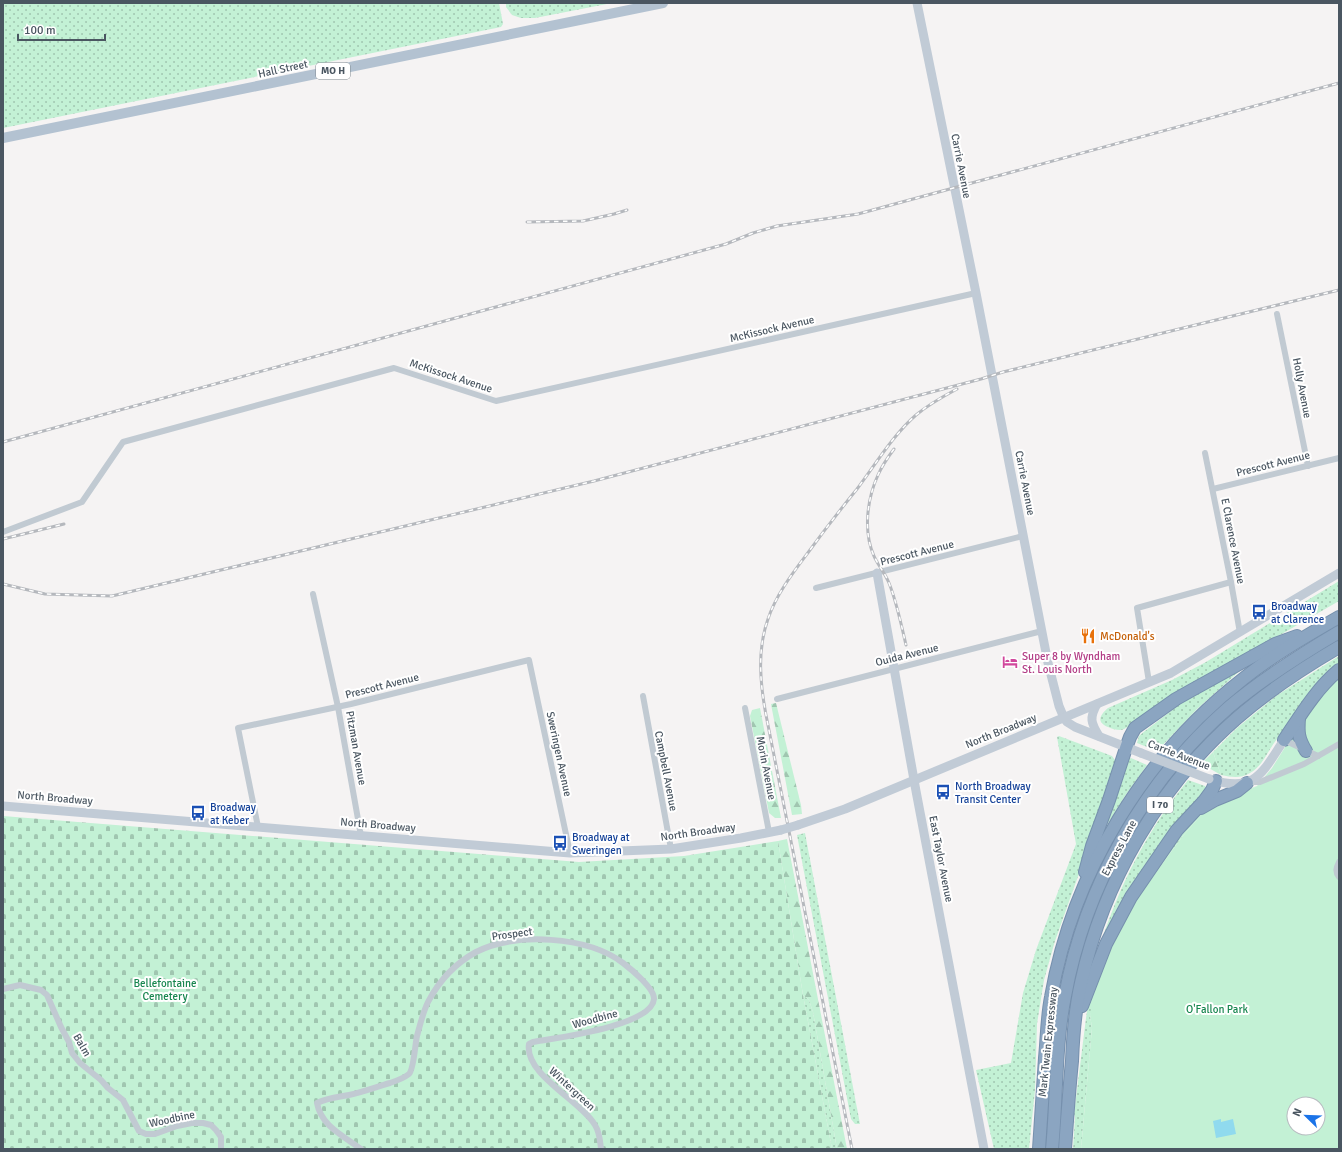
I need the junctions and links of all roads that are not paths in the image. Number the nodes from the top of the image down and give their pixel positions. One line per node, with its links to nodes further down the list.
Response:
1 (663, 3): 3 (main road, Hall Street / MO H)
2 (917, 3): 4 (main road, Carrie Avenue)
3 (3, 138)
4 (976, 293): 10 (street, McKissock Avenue); 11 (main road, Carrie Avenue)
5 (1277, 314): 8 (street, Holly Avenue)
6 (1205, 453): 9 (street, E Clarence Avenue)
7 (1339, 458): 8 (street, Prescott Avenue)
8 (1308, 466): 9 (street, Prescott Avenue)
9 (1213, 489): 14 (street, E Clarence Avenue)
10 (3, 532)
11 (1023, 536): 12 (street, Prescott Avenue); 19 (main road, Carrie Avenue)
12 (877, 573): 15 (street, Prescott Avenue); 24 (main road, East Taylor Avenue)
13 (1339, 573): 21 (main road, North Broadway)
14 (1231, 582): 21 (street, E Clarence Avenue); 26 (street)
15 (816, 588)
16 (312, 594): 30 (street, Pitzman Avenue)
17 (1339, 617): 18 (highway, Mark Twain Expressway / I 70)
18 (1322, 627): 37 (highway); 52 (highway, Mark Twain Expressway / I 70)
19 (1042, 631): 24 (street, Ouida Avenue); 33 (main road, Carrie Avenue)
20 (1339, 632): 63 (highway, Express Lane)
21 (1240, 633): 26 (main road, North Broadway)
22 (1339, 647): 55 (highway, I 70)
23 (529, 660): 30 (street, Prescott Avenue); 49 (street, Sweringen Avenue)
24 (894, 669): 28 (street, Ouida Avenue); 40 (main road, East Taylor Avenue)
25 (1339, 670): 32 (highway)
26 (1149, 682): 29 (main road, North Broadway)
27 (643, 696): 48 (street, Campbell Avenue)
28 (777, 699)
29 (1097, 704): 33 (main road, North Broadway); 34 (main road)
30 (338, 707): 45 (street, Prescott Avenue); 47 (street, Pitzman Avenue)
31 (745, 708): 46 (street, Morin Avenue)
32 (1299, 717): 35 (highway); 38 (highway)
33 (1064, 718): 34 (main road, Carrie Avenue); 40 (main road, North Broadway)
34 (1099, 736): 37 (main road, Carrie Avenue)
35 (1284, 740): 38 (street); 42 (main road)
36 (1339, 744): 39 (street)
37 (1126, 748): 41 (main road, Carrie Avenue, bridge); 52 (highway)
38 (1306, 751): 39 (street)
39 (1318, 756): 42 (street)
40 (914, 780): 46 (main road, North Broadway, bridge); 61 (main road, East Taylor Avenue)
41 (1213, 780): 42 (main road, Carrie Avenue); 44 (highway)
42 (1247, 782): 44 (highway)
43 (3, 806): 45 (main road, North Broadway)
44 (1195, 812): 55 (highway)
45 (258, 827): 47 (main road, North Broadway)
46 (769, 832): 48 (main road, North Broadway)
47 (362, 836): 49 (main road, North Broadway)
48 (671, 849): 49 (main road, North Broadway)
49 (570, 853)
50 (1339, 862): 51 (street)
51 (1338, 876)
52 (1073, 916): 62 (highway, Mark Twain Expressway / I 70)
53 (3, 989): 57 (street, Balm)
54 (654, 995): 56 (street, Woodbine); 59 (street, Prospect)
55 (1074, 1028): 64 (highway, I 70)
56 (529, 1044): 60 (street, Wintergreen)
57 (142, 1132): 58 (street, Woodbine)
58 (221, 1149)
59 (361, 1149)
60 (601, 1149)
61 (984, 1149)
62 (1039, 1149)
63 (1052, 1149)
64 (1065, 1149)

